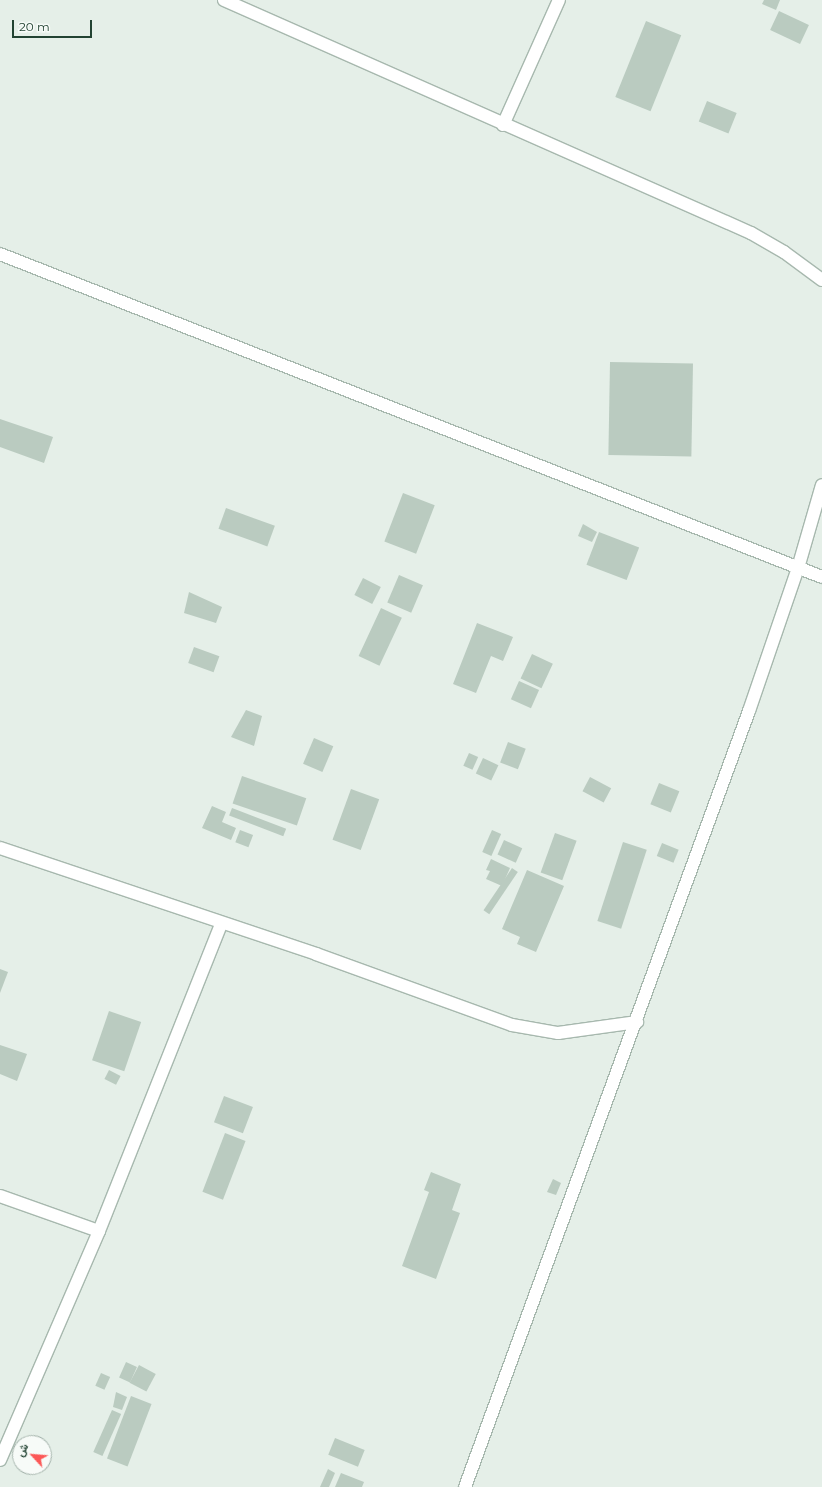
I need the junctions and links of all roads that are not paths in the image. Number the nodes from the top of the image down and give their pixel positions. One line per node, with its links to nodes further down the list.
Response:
1 (224, 0): 3 (street)
2 (559, 0): 3 (street)
3 (503, 124): 5 (street)
4 (0, 254): 7 (street)
5 (822, 280)
6 (822, 485): 7 (street)
7 (798, 568): 8 (street); 11 (street)
8 (822, 577)
9 (0, 848): 10 (street)
10 (221, 924): 11 (street); 13 (street)
11 (637, 1022): 15 (street)
12 (0, 1196): 13 (street)
13 (99, 1231): 14 (street)
14 (0, 1460)
15 (465, 1487)

